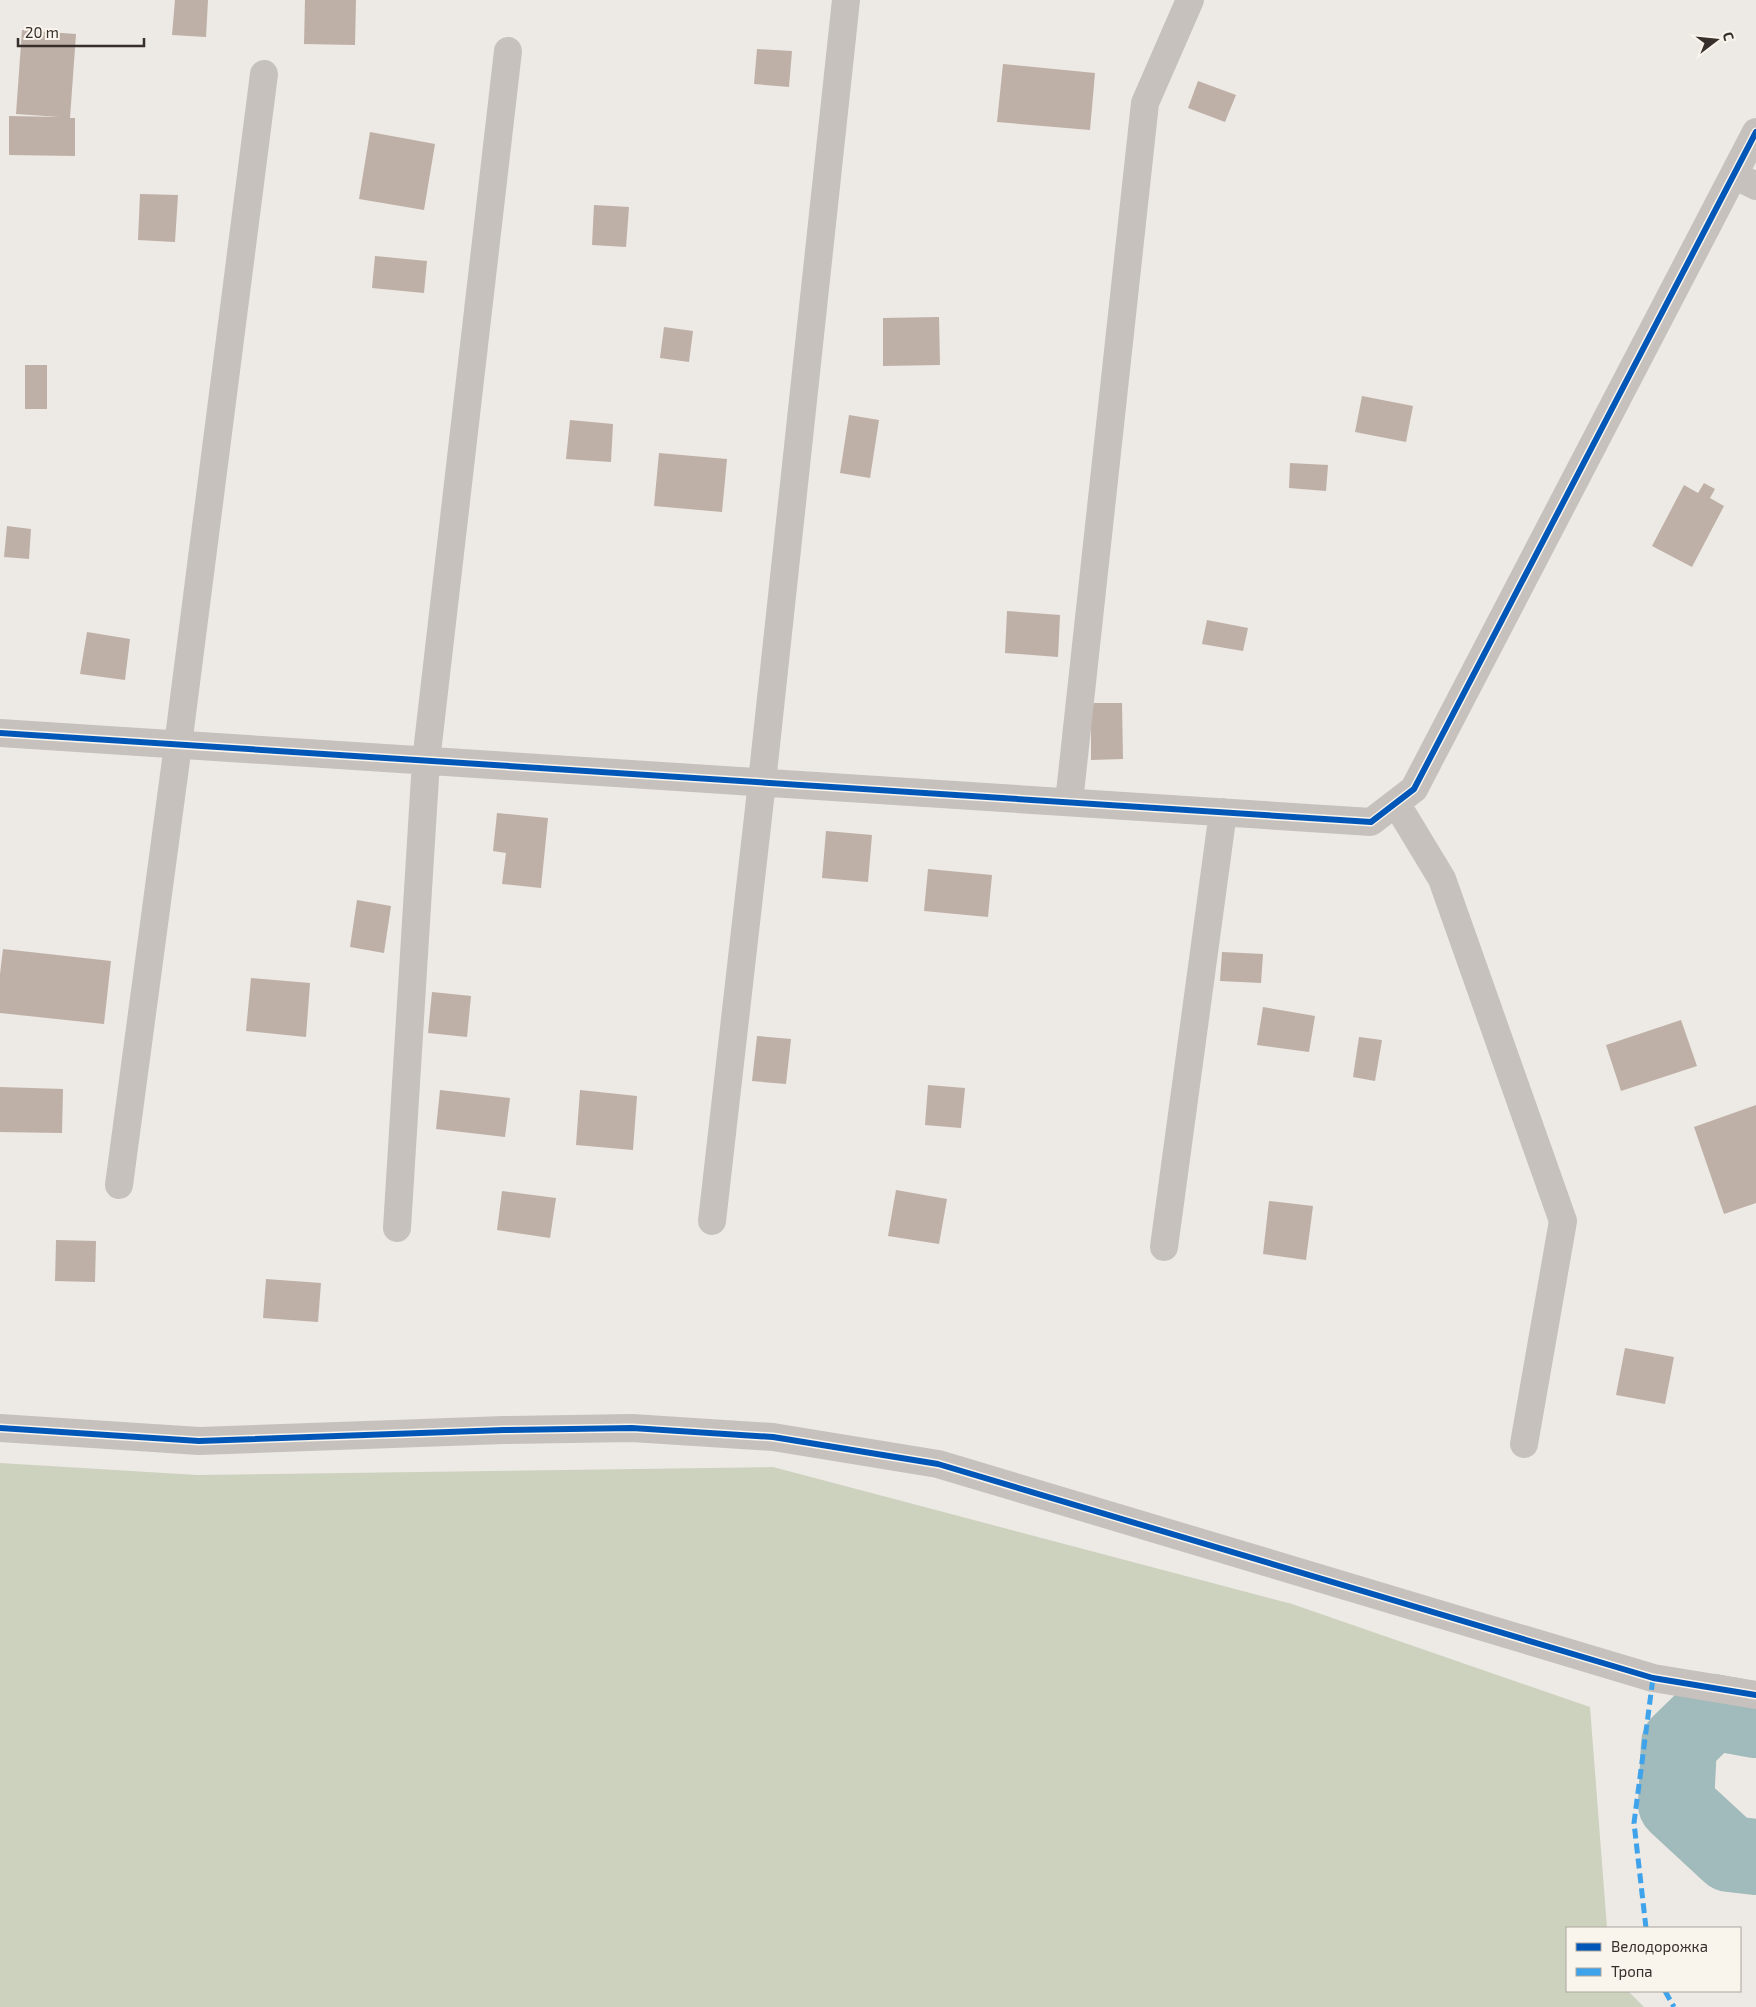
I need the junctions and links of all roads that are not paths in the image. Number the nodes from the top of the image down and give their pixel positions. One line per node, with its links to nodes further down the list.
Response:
1 (846, 0): 10 (street)
2 (1190, 0): 11 (street)
3 (508, 51): 9 (street)
4 (264, 74): 8 (street)
5 (1756, 132): 6 (street)
6 (1745, 180): 12 (street)
7 (0, 733): 8 (street)
8 (178, 745): 9 (street); 14 (street)
9 (426, 761): 10 (street); 16 (street)
10 (762, 782): 11 (street); 15 (street)
11 (1069, 802): 13 (street)
12 (1396, 803): 13 (street); 19 (street)
13 (1223, 812): 17 (street)
14 (118, 1185)
15 (712, 1221)
16 (397, 1228)
17 (1164, 1247)
18 (0, 1428): 20 (street)
19 (1524, 1444)
20 (1754, 1694)

